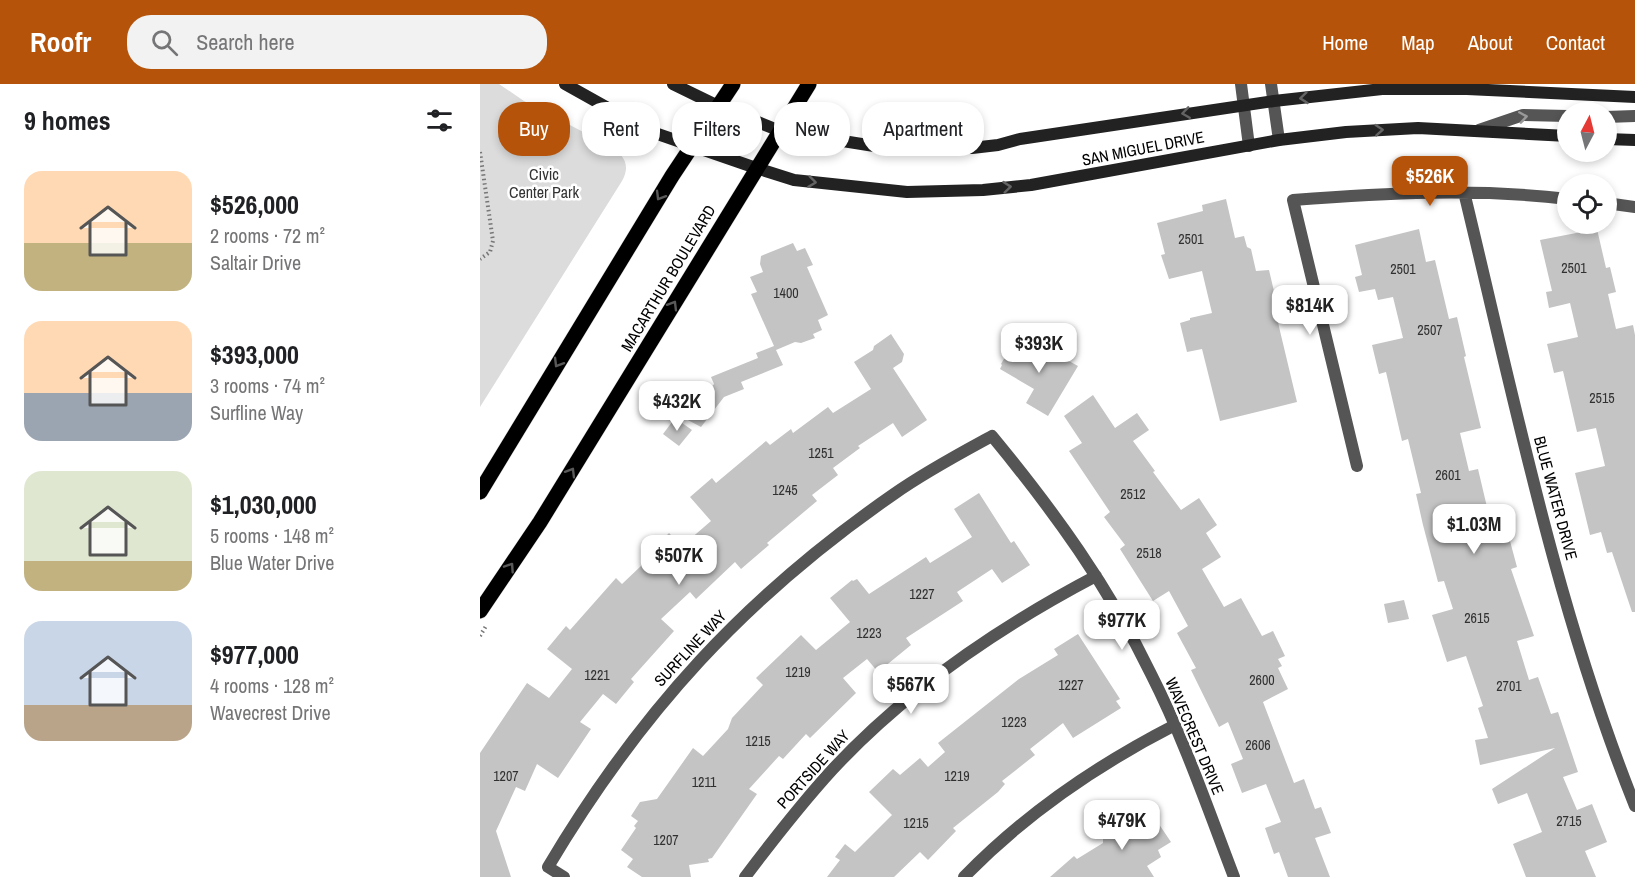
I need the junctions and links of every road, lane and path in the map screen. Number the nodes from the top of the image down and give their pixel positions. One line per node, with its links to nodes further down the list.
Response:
1 (565, 84): 18 (main road, SAN MIGUEL DRIVE)
2 (673, 84): 9 (main road, SAN MIGUEL DRIVE)
3 (733, 84): 10 (main road)
4 (809, 84): 11 (main road, MACARTHUR BOULEVARD)
5 (1241, 84): 12 (street)
6 (1271, 84): 8 (street)
7 (1635, 97): 8 (main road, SAN MIGUEL DRIVE, one-way to 8)
8 (1274, 101): 12 (main road, SAN MIGUEL DRIVE); 21 (street)
9 (710, 102)
10 (721, 102)
11 (798, 102)
12 (1244, 105): 23 (main road, SAN MIGUEL DRIVE, one-way to 23); 24 (street)
13 (1557, 116): 16 (street, one-way to 13)
14 (1635, 116): 15 (street)
15 (1617, 117)
16 (1479, 130): 17 (main road, SAN MIGUEL DRIVE); 21 (main road, SAN MIGUEL DRIVE, one-way to 16)
17 (1557, 135)
18 (672, 139)
19 (1617, 139): 22 (main road)
20 (774, 140): 28 (main road, MACARTHUR BOULEVARD)
21 (1279, 140): 24 (main road, SAN MIGUEL DRIVE)
22 (1635, 140)
23 (850, 142)
24 (1249, 146): 28 (main road, SAN MIGUEL DRIVE, one-way to 24)
25 (480, 152): 33 (path)
26 (684, 156): 36 (main road, one-way to 36)
27 (720, 156): 28 (main road, SAN MIGUEL DRIVE)
28 (756, 168): 38 (main road, MACARTHUR BOULEVARD, one-way to 28)
29 (1464, 192): 30 (street); 35 (street); 40 (street, BLUE WATER DRIVE)
30 (1557, 198)
31 (1617, 205): 32 (street)
32 (1635, 207)
33 (480, 259)
34 (992, 436): 37 (street, WAVECREST DRIVE); 41 (street, SURFLINE WAY)
35 (1357, 466)
36 (480, 492)
37 (1096, 576): 39 (street, WAVECREST DRIVE); 42 (street, PORTSIDE WAY)
38 (480, 611)
39 (1175, 725): 43 (street); 44 (street, WAVECREST DRIVE)
40 (1635, 806)
41 (564, 877)
42 (745, 877)
43 (964, 877)
44 (1233, 877)

